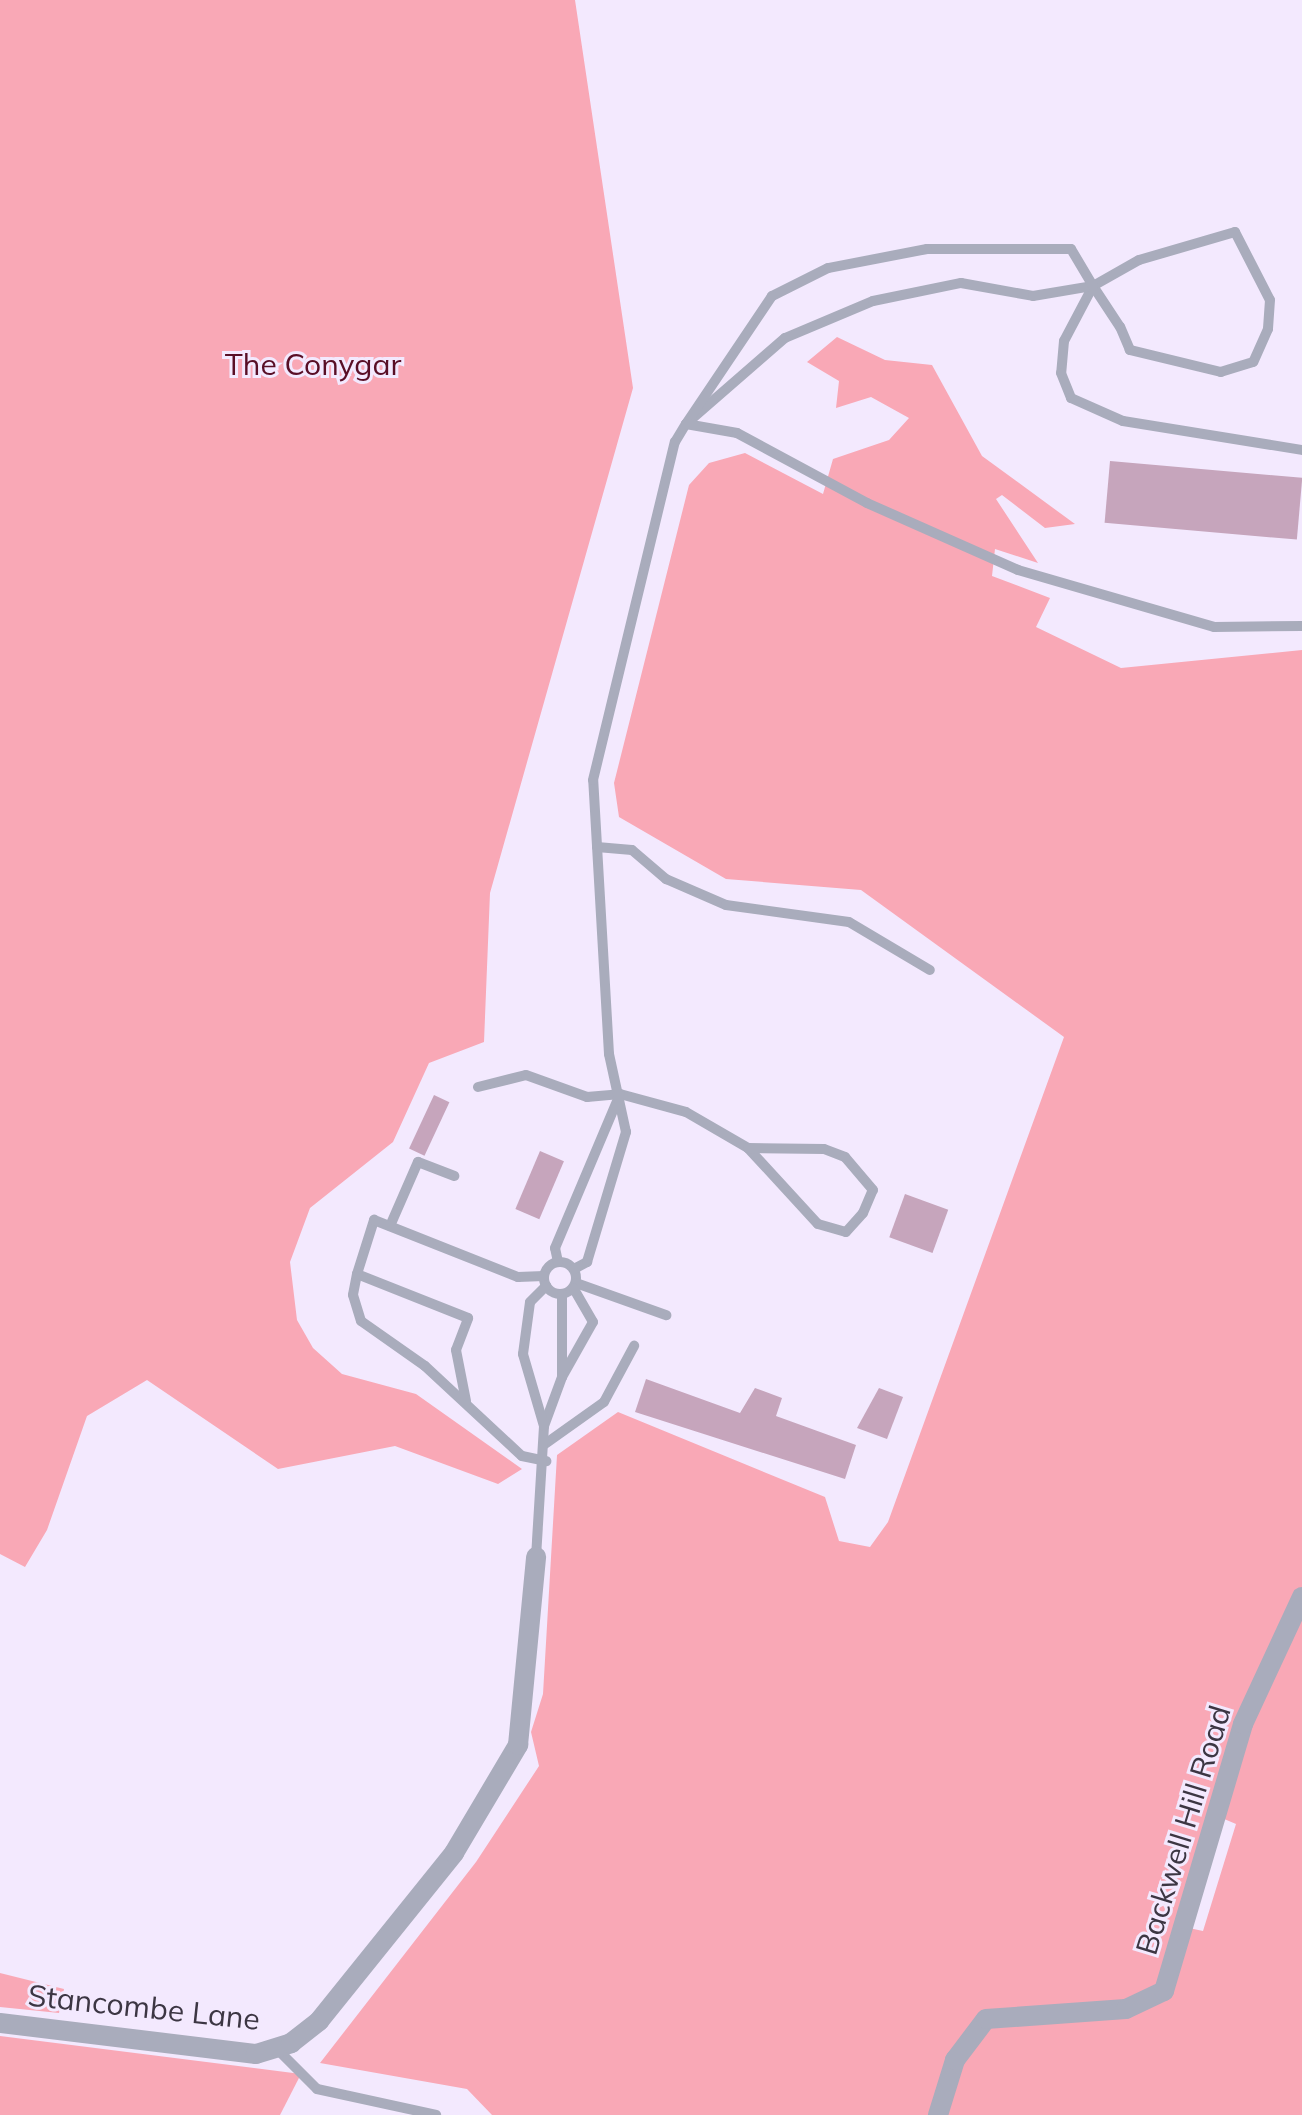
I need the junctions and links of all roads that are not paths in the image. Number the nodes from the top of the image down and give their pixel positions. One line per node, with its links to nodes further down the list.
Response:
1 (1093, 286): 1 (lane); 2 (lane); 2 (lane); 3 (lane)
2 (686, 424): 4 (lane); 5 (lane)
3 (1302, 450)
4 (1302, 626)
5 (597, 847): 6 (lane); 8 (lane)
6 (930, 970)
7 (478, 1087): 8 (lane)
8 (620, 1094): 9 (lane); 12 (lane); 13 (lane)
9 (748, 1148): 9 (lane)
10 (454, 1176): 11 (lane)
11 (390, 1226): 14 (lane); 15 (lane)
12 (558, 1262): 13 (lane); 15 (lane)
13 (574, 1269): 16 (lane)
14 (357, 1274): 21 (lane); 21 (lane)
15 (545, 1281): 17 (lane); 22 (lane)
16 (575, 1286): 17 (lane); 18 (lane); 20 (lane)
17 (562, 1294): 20 (lane)
18 (666, 1315)
19 (634, 1346): 23 (lane)
20 (562, 1377): 22 (lane)
21 (466, 1401): 24 (lane)
22 (544, 1426): 23 (lane)
23 (545, 1444): 24 (lane)
24 (546, 1461): 25 (lane)
25 (536, 1557): 28 (street, Stancombe Lane)
26 (1302, 1597): 30 (street, Backwell Hill Road)
27 (0, 2023): 28 (street, Stancombe Lane)
28 (276, 2048): 29 (lane)
29 (436, 2115)
30 (938, 2115)

